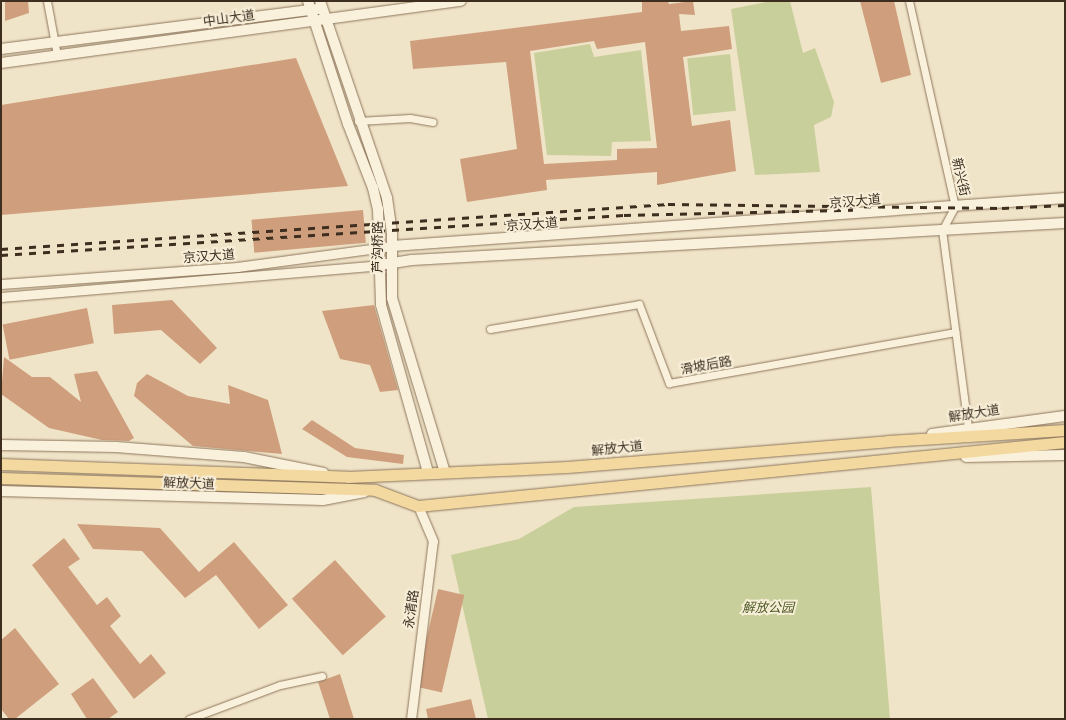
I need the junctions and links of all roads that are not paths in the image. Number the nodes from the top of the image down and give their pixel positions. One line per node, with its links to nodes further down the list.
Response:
1 (47, 1): 8 (street)
2 (320, 1): 6 (main road, 芦沟桥路)
3 (461, 1): 6 (main road, 中山大道)
4 (909, 1): 15 (street, 新兴街)
5 (309, 4): 6 (main road, 中山大道); 7 (main road, 芦沟桥路); 8 (main road, 中山大道)
6 (323, 14): 7 (main road, 中山大道); 12 (main road, 芦沟桥路)
7 (313, 20): 10 (main road, 中山大道); 19 (main road, 芦沟桥路)
8 (54, 42): 9 (main road, 中山大道); 10 (street)
9 (1, 49)
10 (57, 55): 11 (main road, 中山大道)
11 (1, 63)
12 (358, 121): 13 (street); 18 (main road, 芦沟桥路)
13 (433, 122)
14 (1065, 198): 15 (main road, 京汉大道)
15 (955, 206): 17 (street, 新兴街); 18 (main road, 京汉大道)
16 (1065, 223): 17 (main road, 京汉大道)
17 (942, 230): 20 (main road, 京汉大道); 25 (street)
18 (392, 246): 19 (street, 京汉大道); 20 (main road, 芦沟桥路)
19 (380, 248): 21 (main road, 芦沟桥路); 22 (street, 京汉大道)
20 (391, 263): 21 (main road, 京汉大道); 36 (main road, 芦沟桥路)
21 (380, 266): 23 (street, 京汉大道); 35 (main road, 芦沟桥路)
22 (1, 284)
23 (1, 297)
24 (490, 329): 25 (street, 滑坡后路)
25 (955, 332): 27 (street)
26 (1065, 416): 27 (main road, 解放大道)
27 (968, 428): 29 (main road, 解放大道)
28 (1065, 430): 29 (main road, 解放大道)
29 (888, 441): 36 (main road, 解放大道)
30 (1065, 442): 33 (main road, 解放大道)
31 (1, 445): 38 (main road, 解放大道)
32 (1065, 455): 33 (main road, 解放大道)
33 (890, 461): 41 (main road, 解放大道)
34 (1, 464): 38 (main road, 解放大道)
35 (428, 472): 36 (main road, 解放大道); 38 (main road, 解放大道)
36 (445, 472)
37 (1, 478): 39 (main road, 解放大道)
38 (348, 478)
39 (375, 490): 40 (main road, 解放大道); 41 (main road, 解放大道)
40 (1, 492)
41 (418, 506): 44 (street, 永清路)
42 (322, 676): 43 (street)
43 (189, 719)
44 (412, 719)

